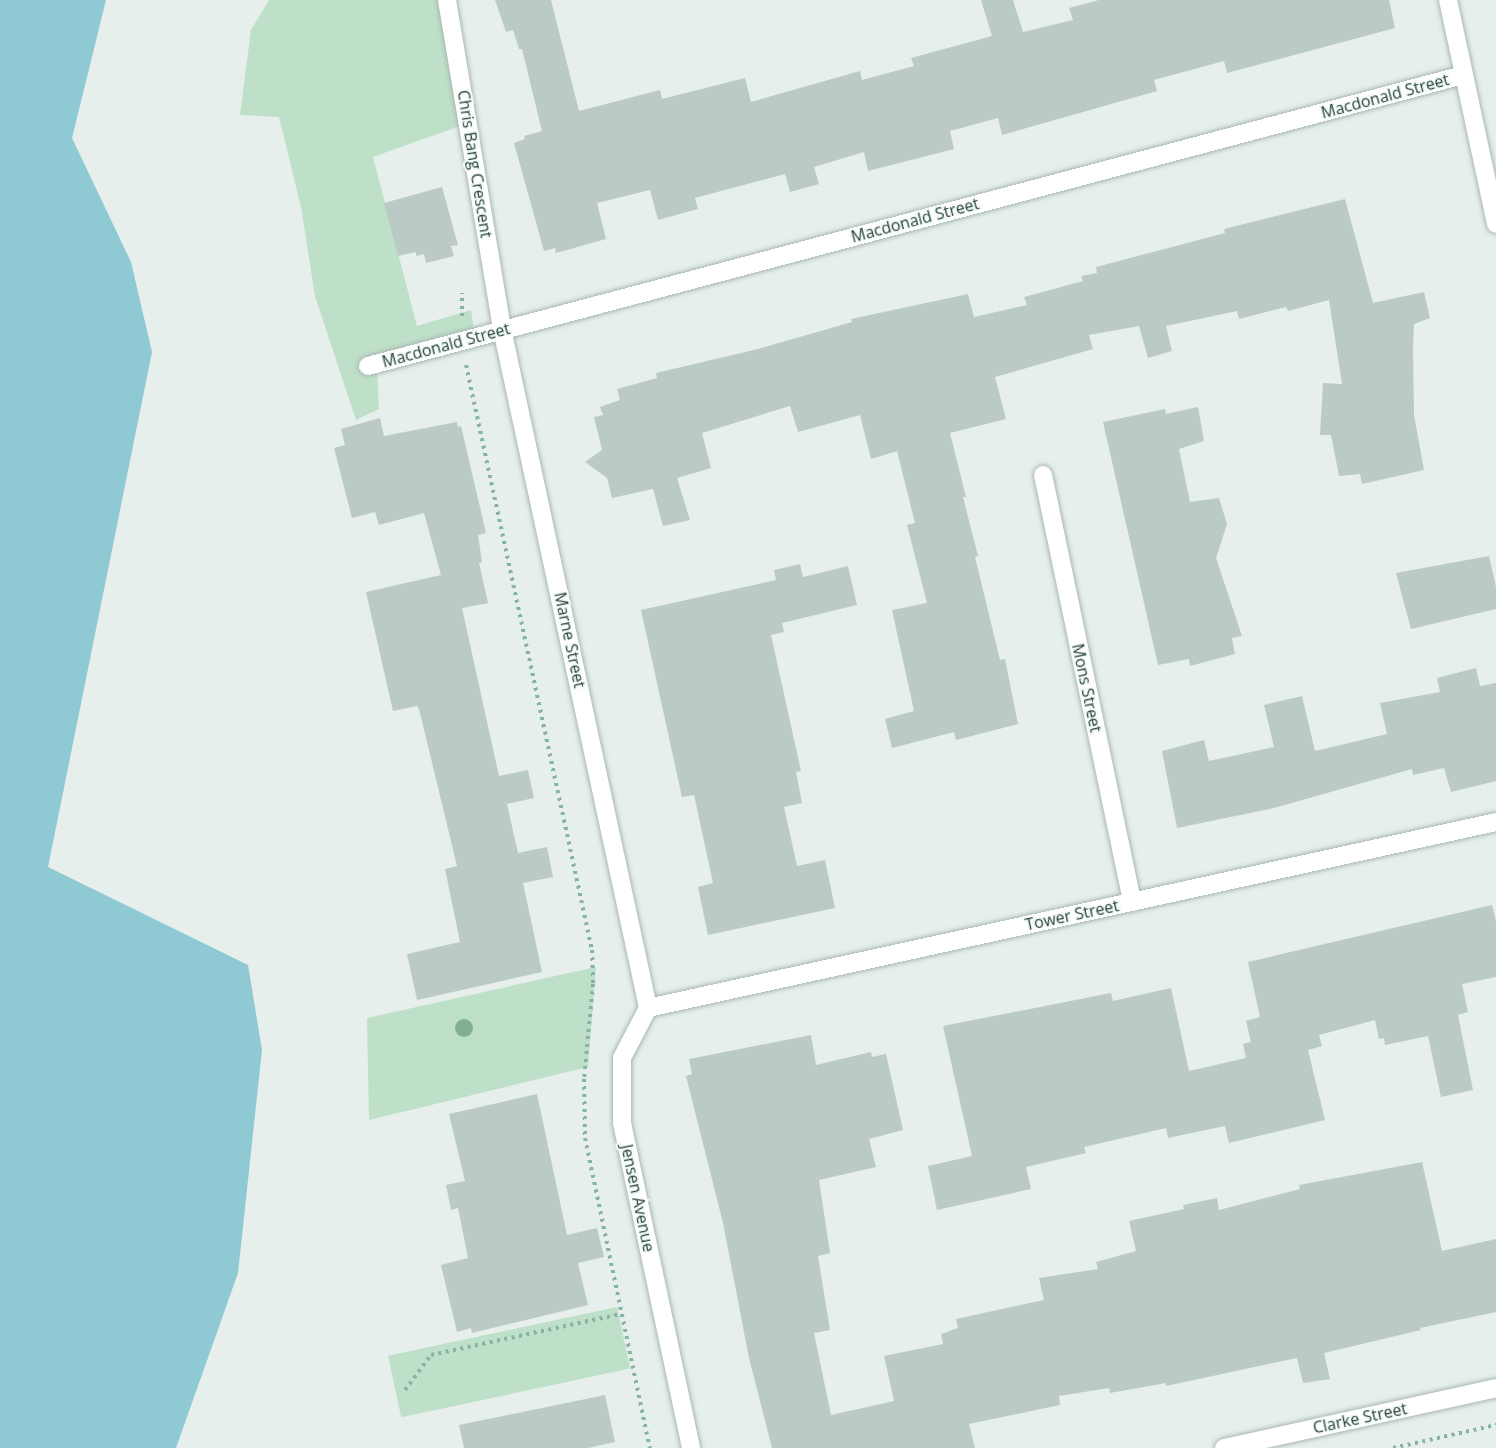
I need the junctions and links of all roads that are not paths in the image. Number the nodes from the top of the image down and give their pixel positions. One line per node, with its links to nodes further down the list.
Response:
1 (447, 0): 5 (street, Chris Bang Crescent)
2 (1448, 0): 3 (street)
3 (1463, 75): 4 (street); 5 (street, Macdonald Street)
4 (1496, 224)
5 (502, 329): 6 (street, Macdonald Street); 10 (street, Marne Street)
6 (368, 366)
7 (1043, 475): 9 (street, Mons Street)
8 (1496, 822): 9 (street, Tower Street)
9 (1132, 902): 10 (street, Tower Street)
10 (648, 1008): 12 (street, Jensen Avenue)
11 (1496, 1388): 13 (street, Clarke Street)
12 (691, 1448)
13 (1224, 1448)

